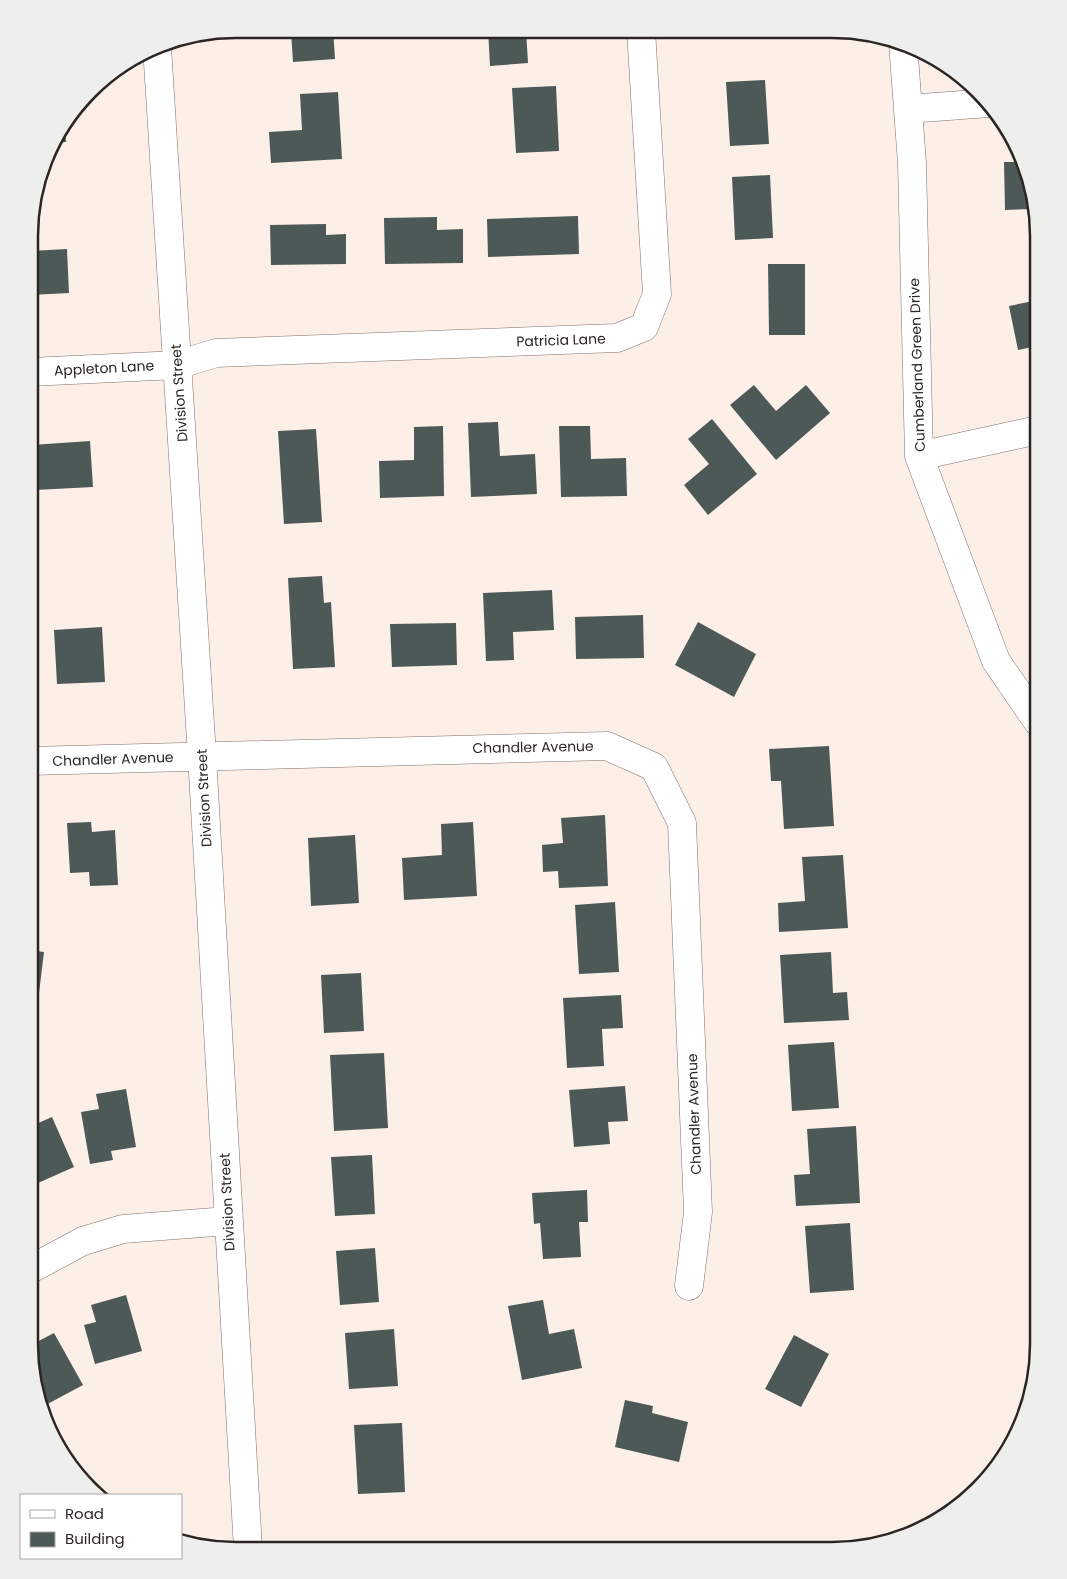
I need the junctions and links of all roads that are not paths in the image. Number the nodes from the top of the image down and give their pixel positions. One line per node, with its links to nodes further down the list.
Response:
1 (641, 37): 6 (street, Patricia Lane)
2 (904, 52): 5 (street, Cumberland Green Drive)
3 (157, 54): 6 (street, Division Street)
4 (979, 104): 5 (street)
5 (908, 109): 9 (street, Cumberland Green Drive)
6 (177, 365): 7 (street, Appleton Lane); 11 (street, Division Street)
7 (38, 372)
8 (1030, 432): 9 (street)
9 (919, 456): 10 (street, Cumberland Green Drive)
10 (1030, 710)
11 (202, 756): 12 (street, Chandler Avenue); 13 (street, Division Street); 15 (street, Chandler Avenue)
12 (38, 761)
13 (228, 1221): 14 (street); 16 (street, Division Street)
14 (38, 1265)
15 (689, 1286)
16 (248, 1542)

